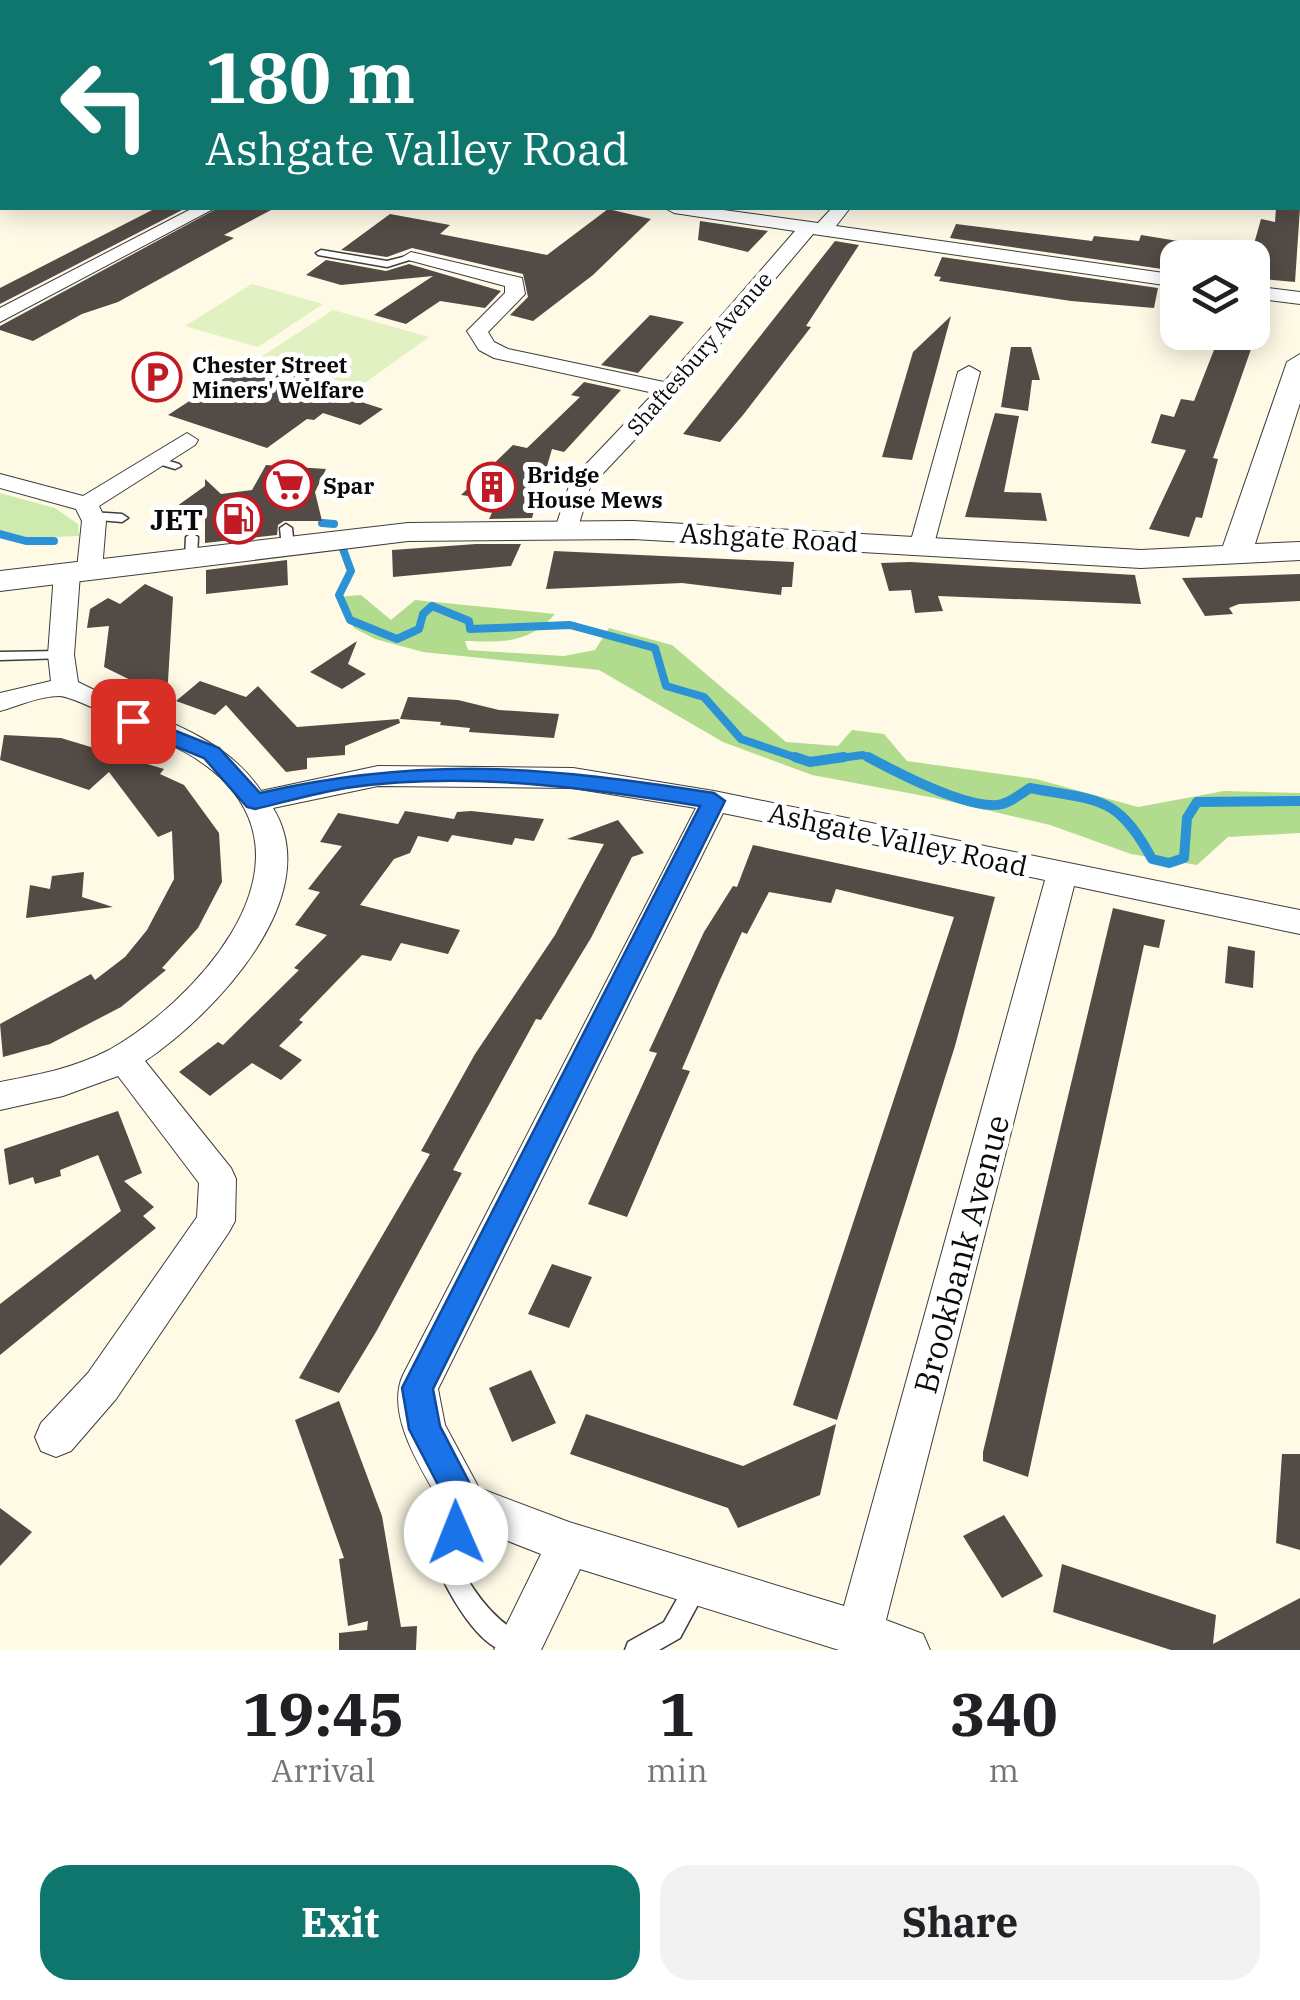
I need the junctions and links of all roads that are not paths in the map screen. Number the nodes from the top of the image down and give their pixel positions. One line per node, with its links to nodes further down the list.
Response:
1 (202, 210): 10 (street)
2 (687, 210): 4 (street)
3 (839, 210): 4 (street, Shaftesbury Avenue)
4 (814, 230): 7 (street); 13 (street, Shaftesbury Avenue)
5 (321, 252): 6 (lane)
6 (411, 258): 13 (street)
7 (1160, 278)
8 (1270, 294): 9 (street)
9 (1300, 298)
10 (0, 316)
11 (1300, 362): 21 (street)
12 (968, 372): 19 (street)
13 (669, 390): 18 (street, Shaftesbury Avenue)
14 (187, 440): 16 (street)
15 (0, 481): 16 (street)
16 (89, 510): 17 (lane); 22 (street)
17 (122, 518)
18 (566, 530): 19 (street, Ashgate Road); 22 (street, Ashgate Road)
19 (922, 544): 21 (street, Ashgate Road)
20 (1300, 551): 21 (street, Ashgate Road)
21 (1236, 554)
22 (78, 572): 23 (street, Ashgate Road); 24 (street)
23 (0, 582)
24 (61, 655): 25 (lane); 26 (street)
25 (0, 656)
26 (65, 686): 27 (street); 29 (street)
27 (0, 702)
28 (714, 801): 29 (street, Ashgate Valley Road); 30 (street, Ashgate Valley Road); 35 (street)
29 (255, 802): 32 (street)
30 (1062, 872): 31 (street, Ashgate Valley Road); 38 (street, Brookbank Avenue)
31 (1300, 922)
32 (124, 1058): 33 (street); 34 (street)
33 (0, 1096)
34 (56, 1436)
35 (464, 1503): 36 (street); 39 (lane)
36 (569, 1544): 37 (street); 39 (street)
37 (700, 1581): 38 (street); 40 (lane)
38 (859, 1635): 41 (street)
39 (521, 1649)
40 (636, 1650)
41 (907, 1650)

